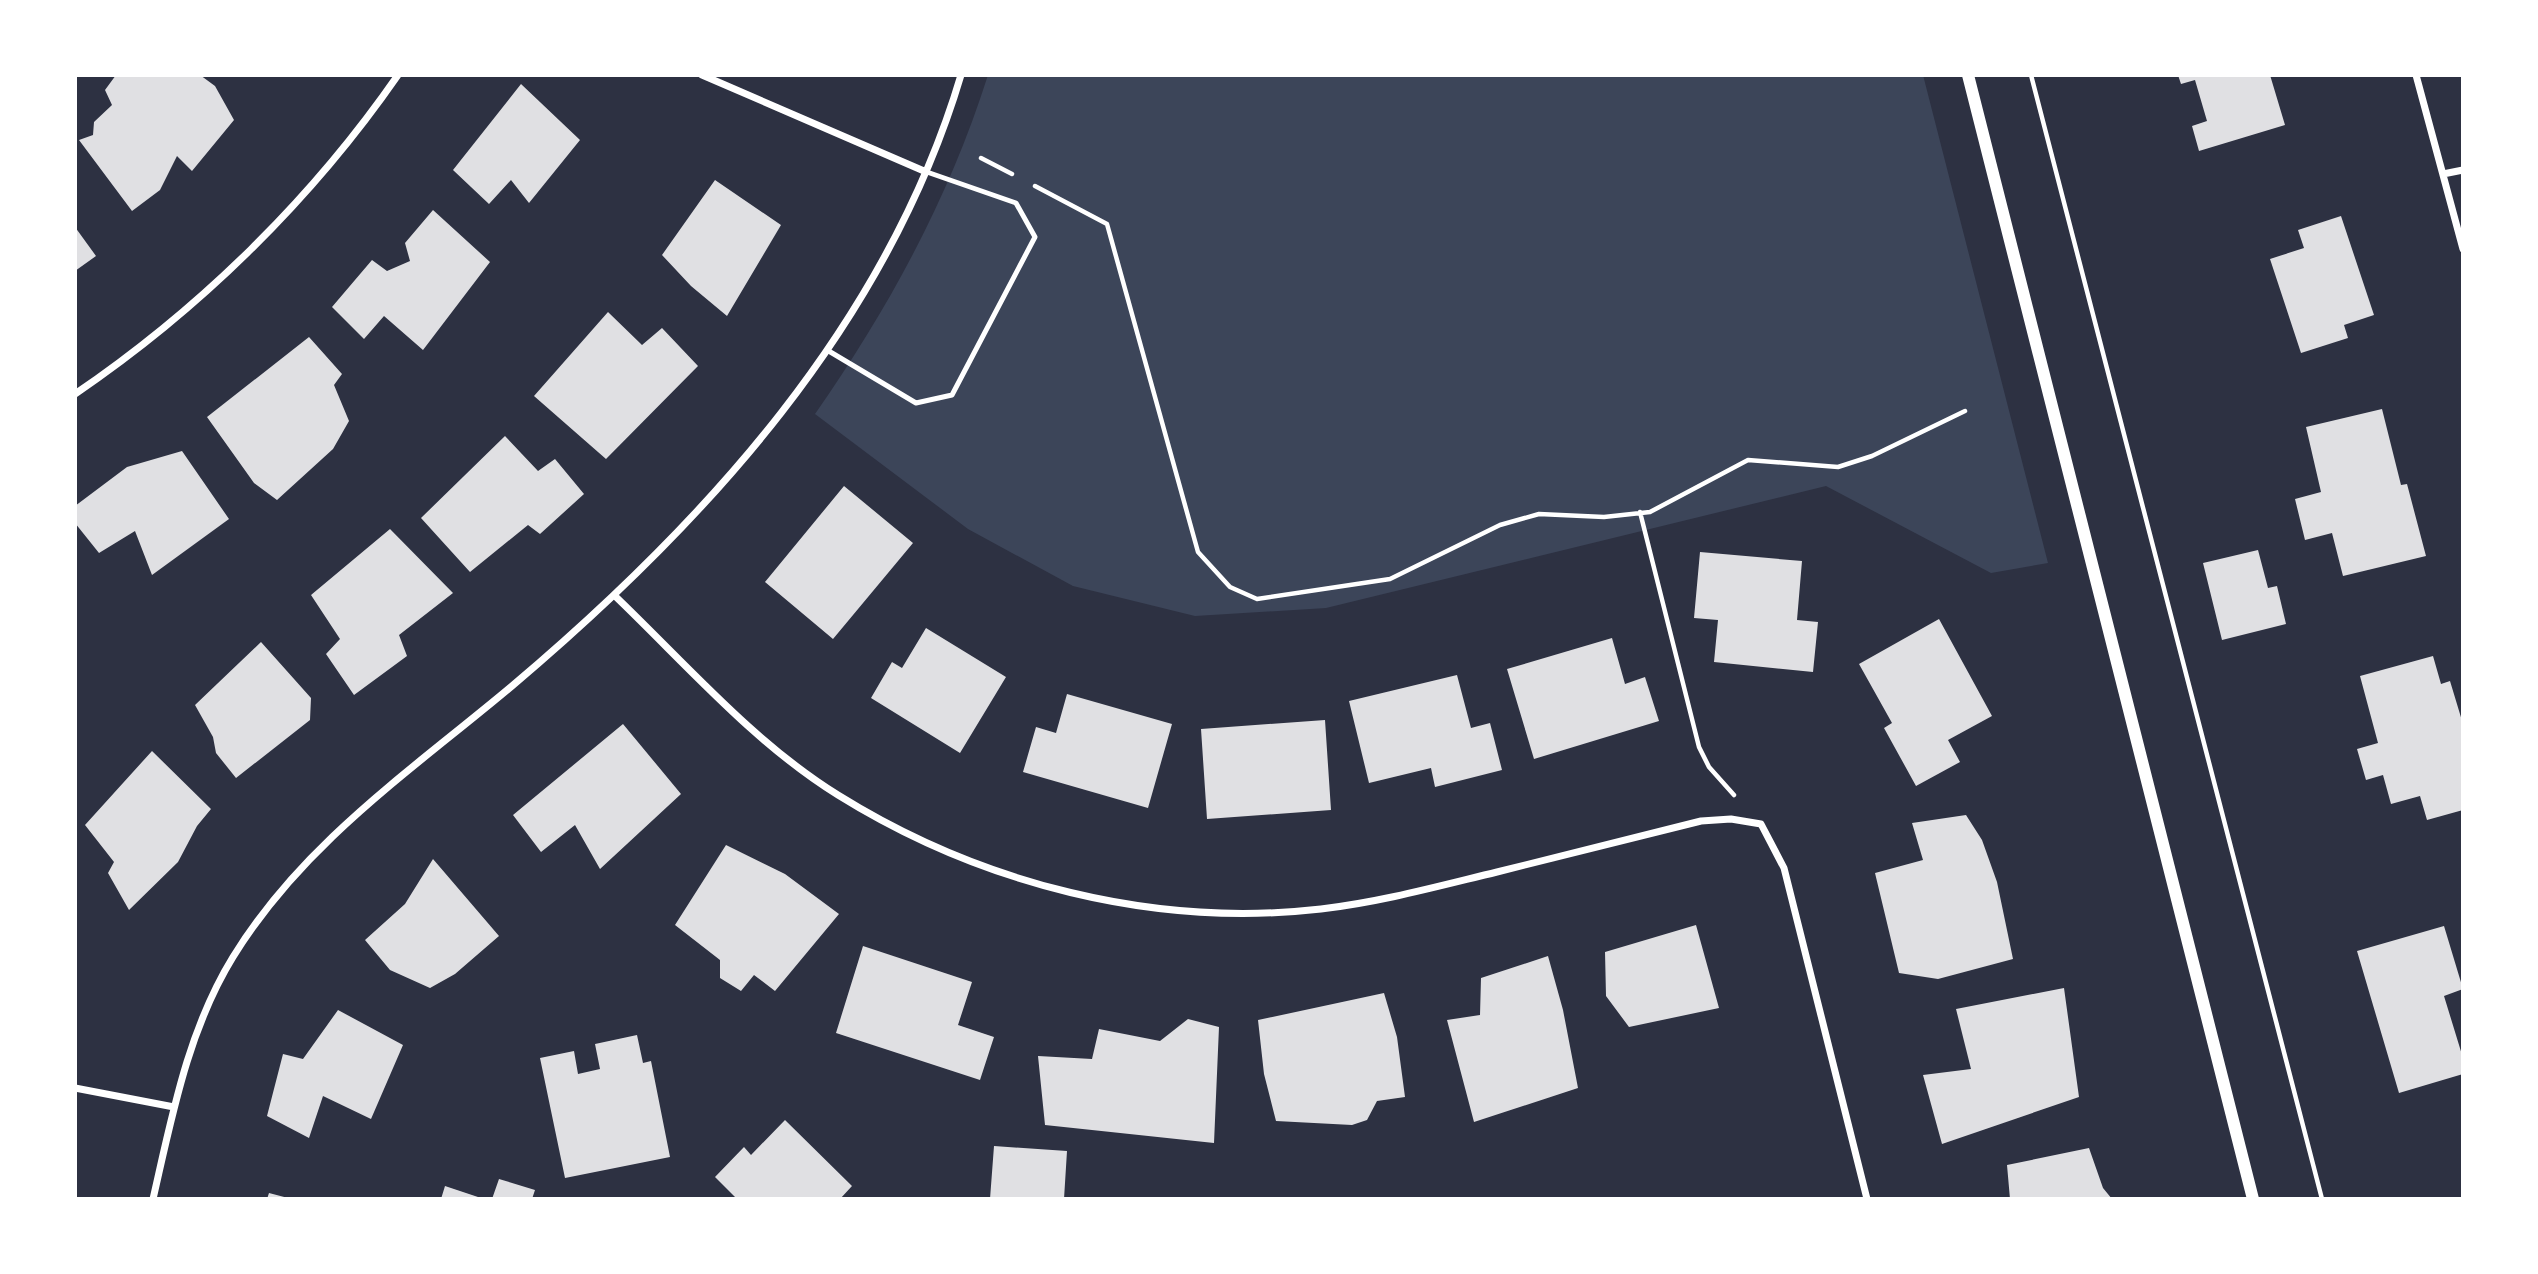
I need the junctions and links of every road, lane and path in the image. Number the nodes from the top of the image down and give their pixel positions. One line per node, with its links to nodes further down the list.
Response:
1 (398, 75): 15 (street)
2 (702, 75): 9 (street)
3 (961, 75): 9 (street)
4 (1968, 75): 24 (street)
5 (2031, 75): 25 (path)
6 (2416, 75): 10 (street)
7 (981, 158): 11 (path)
8 (2463, 170): 10 (street)
9 (925, 172): 14 (street); 14 (lane)
10 (2443, 174): 13 (street)
11 (1016, 176)
12 (1027, 182): 17 (path)
13 (2463, 249)
14 (827, 350): 18 (street)
15 (75, 394)
16 (1965, 411): 17 (path)
17 (1640, 512): 19 (path)
18 (615, 596): 19 (street); 21 (street)
19 (1760, 824): 23 (street)
20 (75, 1088): 21 (street)
21 (174, 1107): 22 (street)
22 (153, 1199)
23 (1867, 1199)
24 (2253, 1199)
25 (2322, 1199)

